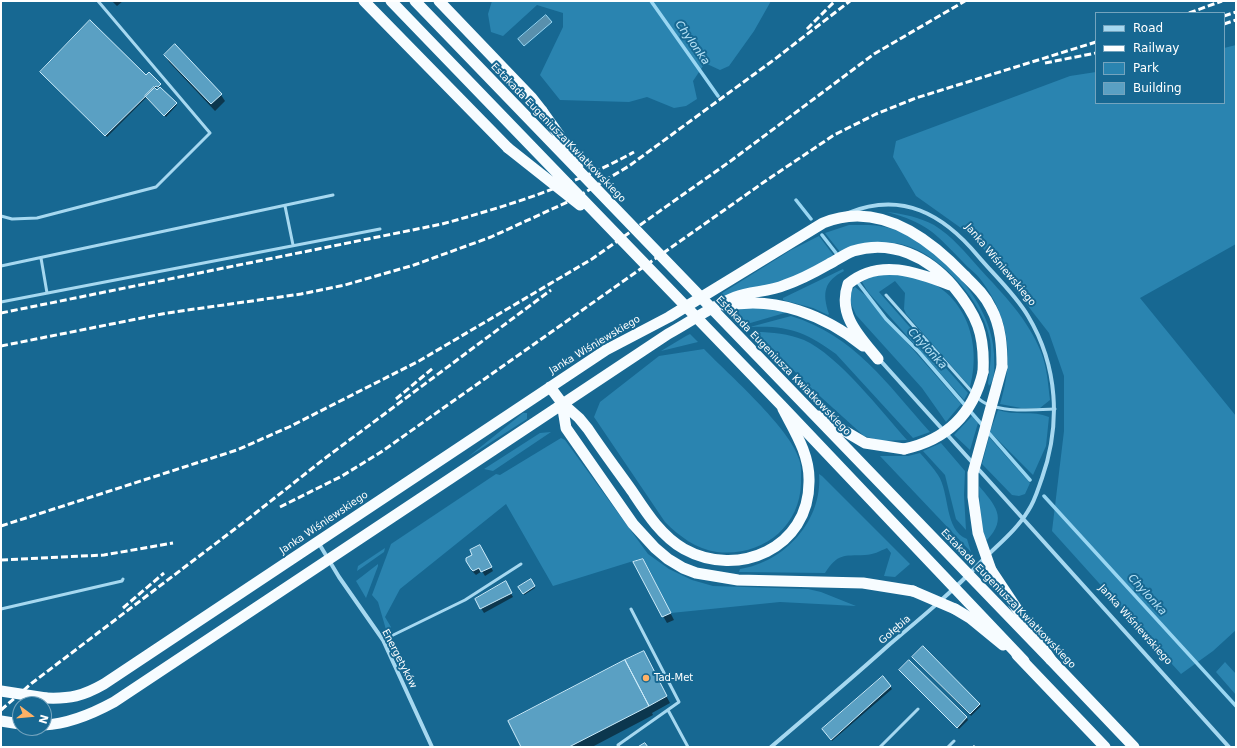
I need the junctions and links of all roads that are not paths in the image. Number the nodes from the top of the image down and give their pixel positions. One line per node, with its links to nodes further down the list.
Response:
1 (98, 1): 9 (lane)
2 (364, 1): 12 (highway, bridge)
3 (391, 1): 12 (highway, bridge)
4 (415, 1): 6 (highway, Estakada Eugeniusza Kwiatkowskiego, bridge)
5 (439, 1): 6 (highway, bridge)
6 (598, 191): 25 (highway, Estakada Eugeniusza Kwiatkowskiego, bridge)
7 (333, 195): 8 (lane)
8 (285, 206): 13 (lane); 14 (lane)
9 (1, 216)
10 (837, 217): 22 (highway, Janka Wiśniewskiego); 26 (street, Janka Wiśniewskiego); 35 (highway, bridge)
11 (380, 229): 13 (lane)
12 (612, 230): 24 (highway, bridge)
13 (294, 245): 17 (lane)
14 (41, 258): 15 (lane); 17 (lane)
15 (1, 266)
16 (952, 286): 20 (highway); 21 (highway); 25 (highway, bridge)
17 (47, 293): 19 (lane)
18 (886, 295): 26 (lane)
19 (1, 302)
20 (712, 309): 21 (highway); 23 (highway)
21 (878, 359): 27 (street, Janka Wiśniewskiego)
22 (550, 387): 23 (highway); 28 (highway, Janka Wiśniewskiego)
23 (562, 403): 24 (highway); 29 (highway); 36 (highway, bridge)
24 (780, 405): 36 (highway, bridge)
25 (807, 408): 35 (highway, Estakada Eugeniusza Kwiatkowskiego, bridge)
26 (1055, 409): 27 (street, Janka Wiśniewskiego)
27 (1022, 519): 47 (street, Gołębia); 52 (street, Janka Wiśniewskiego)
28 (318, 542): 29 (street, Energetyków); 37 (highway, Janka Wiśniewskiego, bridge)
29 (329, 559): 34 (street, Energetyków); 42 (highway)
30 (521, 564): 34 (lane)
31 (123, 579): 32 (lane)
32 (1, 609)
33 (631, 609): 39 (lane)
34 (383, 640): 44 (street, Energetyków)
35 (1051, 660): 51 (highway, Estakada Eugeniusza Kwiatkowskiego)
36 (1024, 661): 50 (highway)
37 (1, 691)
38 (918, 709): 48 (lane)
39 (668, 710): 45 (lane); 46 (lane)
40 (1, 721): 41 (highway)
41 (12, 723)
42 (52, 723)
43 (954, 741): 49 (lane)
44 (432, 747)
45 (619, 747)
46 (688, 747)
47 (771, 747)
48 (880, 747)
49 (948, 747)
50 (1105, 747)
51 (1134, 747)
52 (1228, 747)

